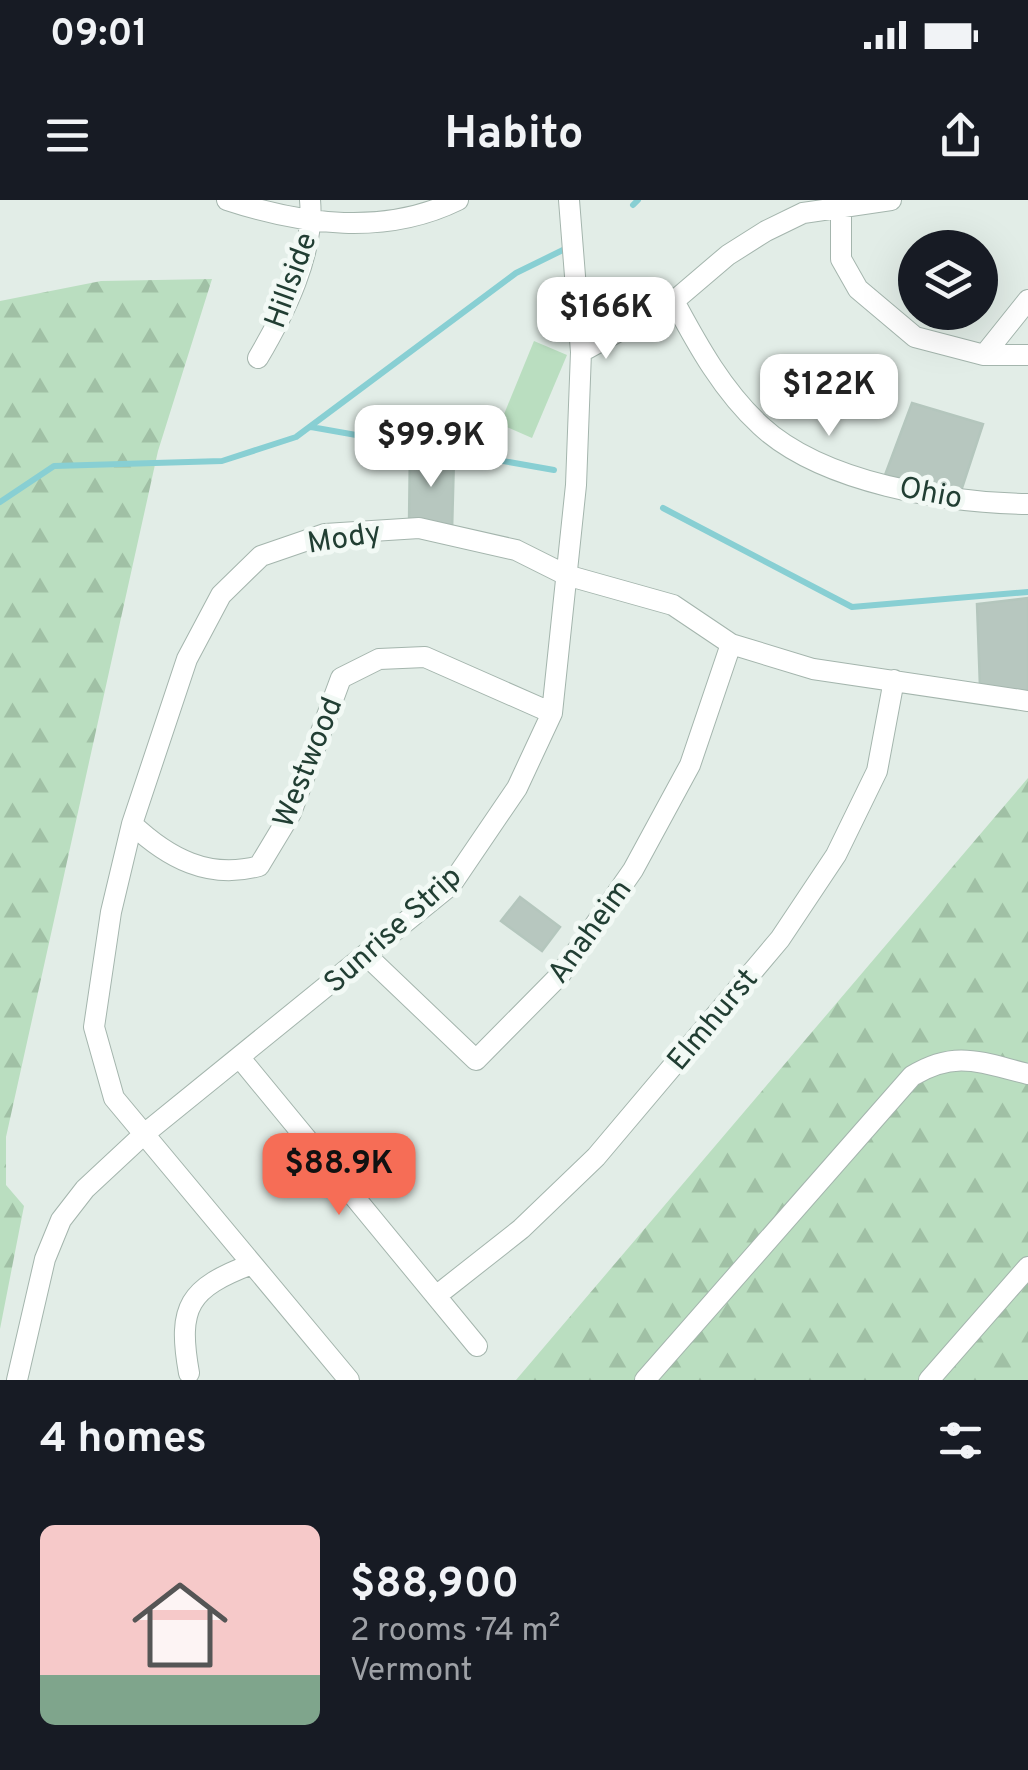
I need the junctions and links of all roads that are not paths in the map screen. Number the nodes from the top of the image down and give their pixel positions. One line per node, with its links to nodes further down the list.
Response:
1 (227, 200): 6 (street)
2 (281, 200): 6 (street)
3 (458, 200): 6 (street)
4 (569, 200): 10 (street, Sunrise Strip)
5 (891, 200): 7 (street)
6 (311, 210): 13 (street, Hillside)
7 (841, 210): 9 (street); 11 (street)
8 (1028, 300): 11 (street)
9 (674, 301): 10 (street); 14 (street, Ohio)
10 (581, 352): 15 (street, Sunrise Strip)
11 (984, 355): 12 (street)
12 (1028, 355)
13 (258, 358)
14 (1028, 504)
15 (566, 575): 16 (street, Mody); 19 (street, Sunrise Strip); 20 (street, Mody)
16 (731, 644): 17 (street, Mody); 21 (street, Anaheim)
17 (894, 680): 18 (street, Mody); 27 (street, Elmhurst)
18 (1028, 701)
19 (552, 713): 20 (street, Westwood); 21 (street, Sunrise Strip)
20 (132, 824): 24 (street, Mody)
21 (368, 956): 22 (street, Sunrise Strip)
22 (240, 1058): 24 (street, Sunrise Strip); 27 (street)
23 (1028, 1074): 32 (street)
24 (143, 1135): 25 (street, Mody); 30 (street, Sunrise Strip)
25 (252, 1264): 29 (street); 31 (street, Mody)
26 (1028, 1268): 33 (street)
27 (436, 1296): 28 (street)
28 (477, 1346)
29 (189, 1372)
30 (18, 1380)
31 (349, 1380)
32 (645, 1380)
33 (929, 1380)

